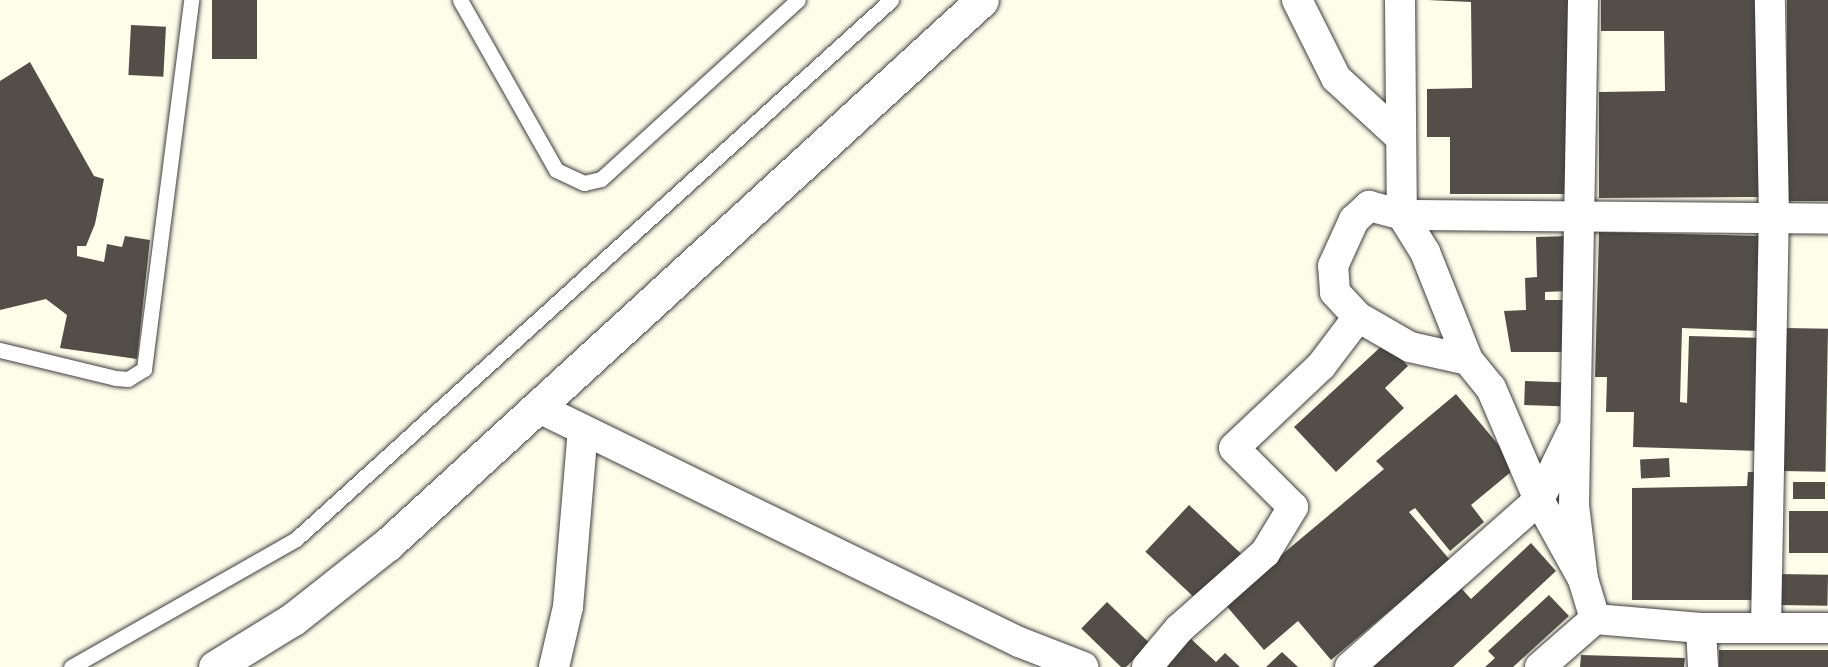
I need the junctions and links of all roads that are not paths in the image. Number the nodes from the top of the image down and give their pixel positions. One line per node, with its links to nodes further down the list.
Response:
1 (191, 0): 16 (lane)
2 (460, 0): 3 (lane)
3 (798, 0)
4 (891, 0): 29 (lane)
5 (982, 0): 18 (street)
6 (1297, 0): 10 (street)
7 (1400, 0): 10 (street)
8 (1583, 0): 11 (street)
9 (1770, 0): 13 (street)
10 (1401, 138): 12 (street)
11 (1582, 214): 12 (street); 13 (street); 19 (street)
12 (1402, 215): 15 (street); 17 (street)
13 (1774, 217): 14 (street); 24 (street)
14 (1828, 219)
15 (1358, 318): 17 (street); 33 (street)
16 (0, 350)
17 (1468, 360): 21 (street)
18 (541, 409): 20 (street); 30 (street)
19 (1578, 418): 21 (street); 22 (street)
20 (584, 430): 27 (street); 31 (street)
21 (1539, 500): 22 (street); 34 (street)
22 (1583, 579): 23 (street)
23 (1595, 619): 25 (street); 28 (street)
24 (1766, 626): 25 (street); 26 (street)
25 (1701, 628): 35 (street)
26 (1828, 628)
27 (1018, 654): 32 (street)
28 (1548, 664)
29 (71, 667)
30 (215, 667)
31 (555, 667)
32 (1083, 667)
33 (1147, 667)
34 (1350, 667)
35 (1703, 667)

